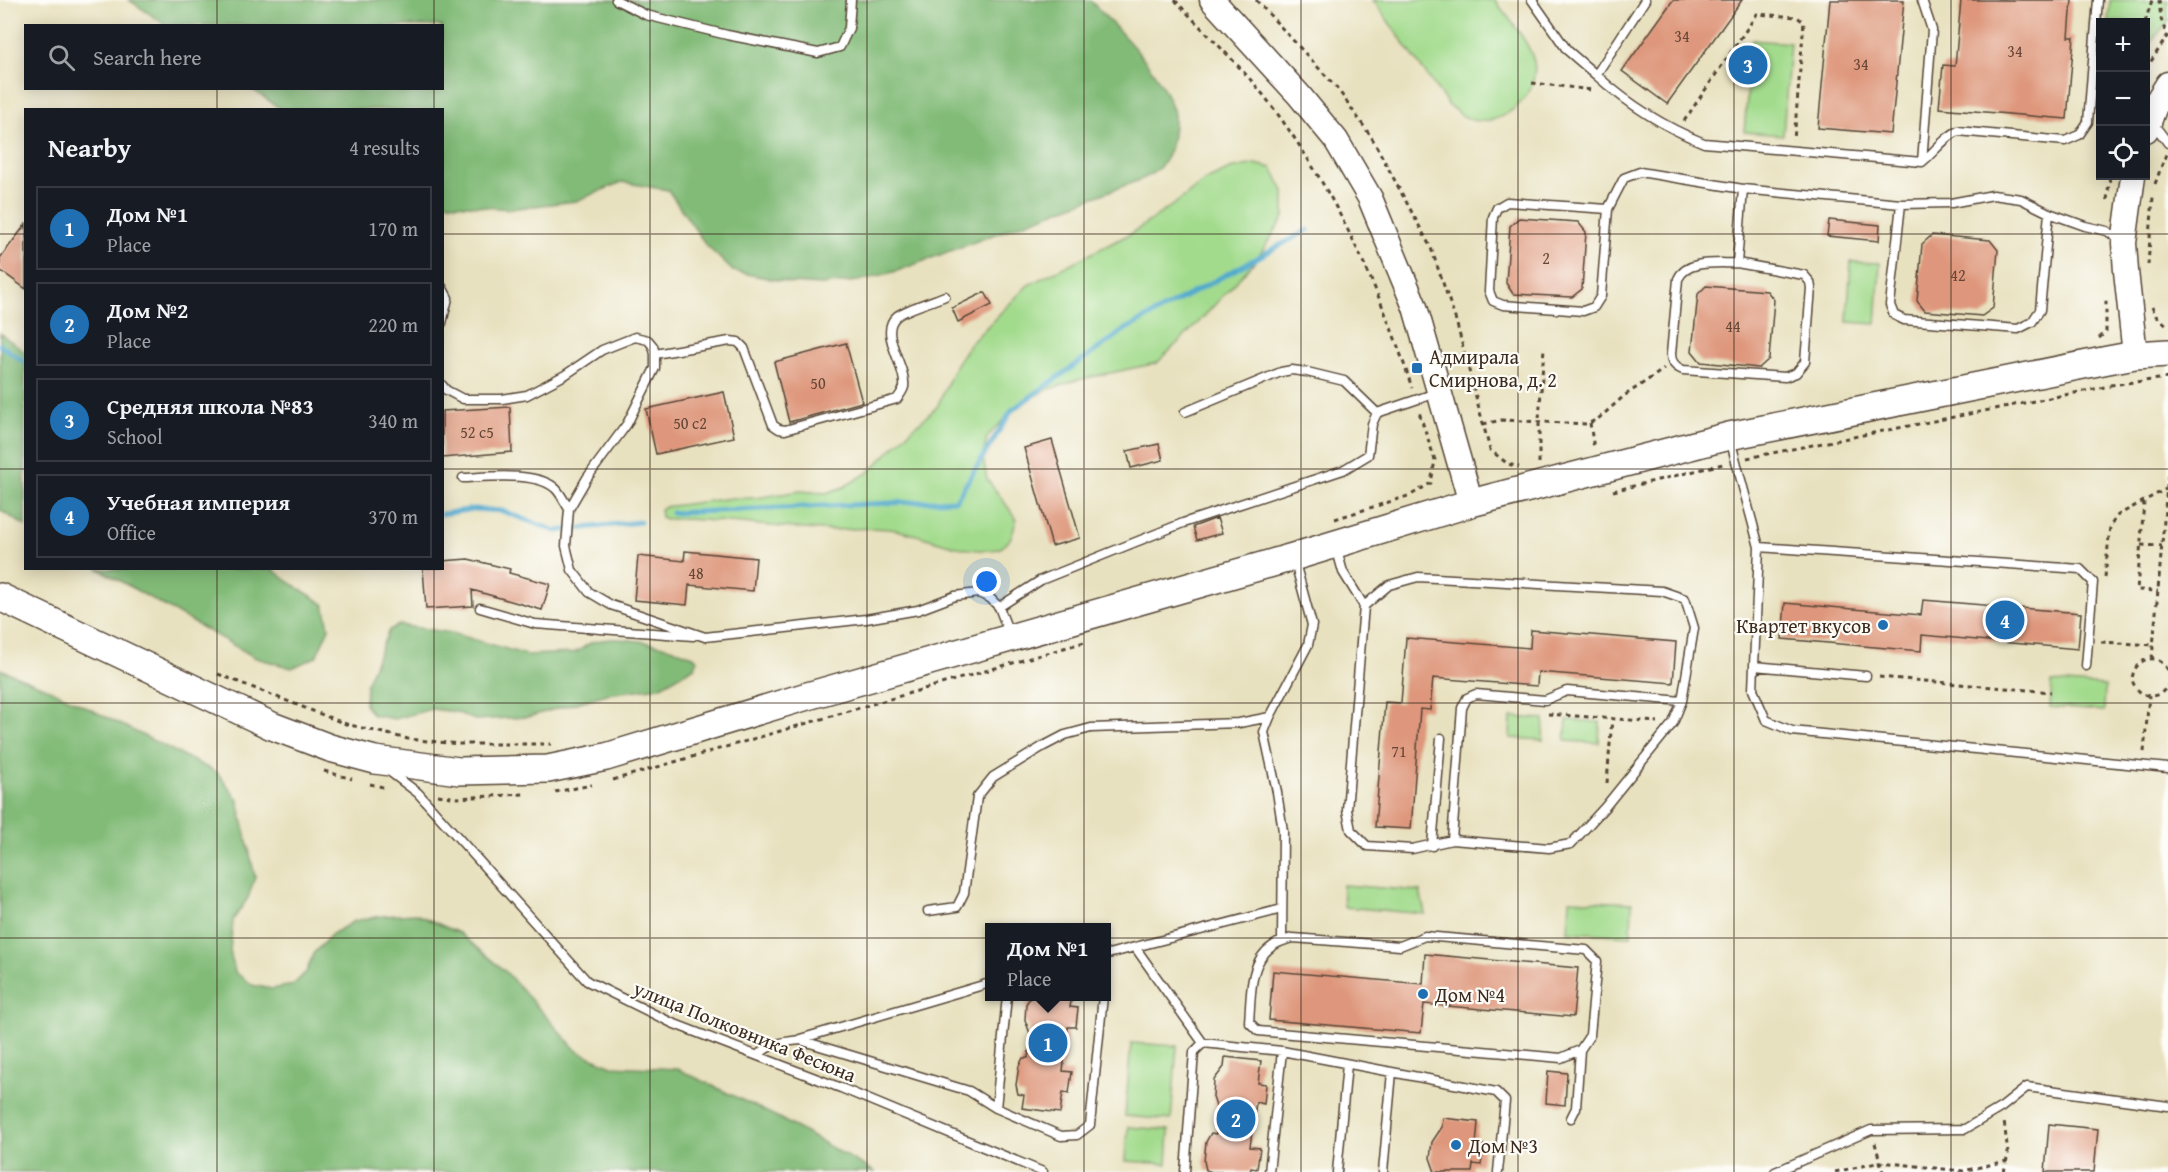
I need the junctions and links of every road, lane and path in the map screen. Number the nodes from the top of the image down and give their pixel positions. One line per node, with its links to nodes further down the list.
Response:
1 (616, 0): 2 (lane)
2 (851, 0)
3 (1175, 0): 47 (path)
4 (1212, 0): 46 (street)
5 (1532, 0): 14 (lane)
6 (1645, 0): 14 (lane)
7 (1922, 0): 23 (lane)
8 (2098, 0): 23 (lane)
9 (2152, 0): 11 (path)
10 (2159, 0): 12 (path)
11 (2146, 18)
12 (2168, 35): 13 (path)
13 (2150, 62)
14 (1596, 75): 17 (lane)
15 (1533, 83): 17 (path)
16 (2168, 84): 18 (street)
17 (1614, 92): 20 (lane)
18 (2150, 118)
19 (2149, 126): 21 (lane)
20 (1676, 132): 22 (lane); 22 (path)
21 (2168, 145): 32 (path)
22 (1793, 151): 23 (lane)
23 (1922, 162)
24 (2109, 180): 30 (path)
25 (2132, 180): 30 (street)
26 (1743, 189): 27 (lane); 28 (lane); 31 (lane)
27 (1901, 204): 29 (lane); 29 (lane)
28 (1608, 209): 28 (lane)
29 (2049, 213): 30 (lane)
30 (2116, 237): 43 (street)
31 (1737, 263): 44 (lane); 44 (lane)
32 (2148, 269)
33 (444, 291): 37 (lane)
34 (2106, 295): 39 (path)
35 (945, 296): 42 (lane)
36 (2149, 300): 38 (path)
37 (444, 315)
38 (2168, 326)
39 (2090, 341)
40 (1544, 348): 50 (path)
41 (2168, 353): 43 (main road)
42 (656, 354): 45 (lane); 61 (lane)
43 (2135, 355): 53 (main road)
44 (1673, 363): 51 (path)
45 (444, 388)
46 (1440, 392): 47 (lane); 60 (street)
47 (1415, 399): 49 (lane); 62 (path)
48 (1185, 412): 49 (lane)
49 (1377, 413): 71 (lane)
50 (1539, 420): 51 (path); 52 (path); 55 (path)
51 (1590, 422): 54 (path)
52 (1483, 424)
53 (1729, 436): 60 (main road); 65 (lane)
54 (1595, 451)
55 (1532, 466)
56 (2168, 474): 58 (path)
57 (463, 478): 61 (lane)
58 (2167, 489): 59 (path); 64 (path)
59 (2144, 501): 63 (path); 67 (path)
60 (1471, 503): 62 (main road)
61 (569, 509): 73 (lane)
62 (1334, 532): 66 (main road); 70 (lane)
63 (2141, 545): 64 (path); 68 (path)
64 (2162, 546): 68 (path)
65 (1759, 547): 75 (lane); 78 (lane)
66 (1293, 557): 74 (main road); 87 (lane)
67 (2104, 585)
68 (2158, 591): 76 (path)
69 (0, 597): 91 (main road)
70 (1364, 606): 86 (lane); 96 (lane)
71 (999, 607): 73 (lane); 74 (lane)
72 (480, 608): 73 (lane)
73 (705, 637)
74 (1011, 640): 91 (main road)
75 (2088, 640): 76 (path); 79 (lane)
76 (2153, 645): 77 (path)
77 (2152, 658): 80 (path); 85 (path)
78 (1754, 666): 82 (lane); 92 (lane)
79 (2086, 666)
80 (2168, 670)
81 (216, 673): 90 (path)
82 (1866, 676): 84 (path)
83 (2168, 685): 85 (path)
84 (2051, 692)
85 (2149, 696): 92 (path)
86 (1682, 701): 88 (lane); 95 (lane)
87 (1270, 717): 97 (lane); 98 (lane)
88 (1673, 723): 94 (lane); 94 (path)
89 (1441, 738): 96 (lane)
90 (553, 743)
91 (375, 760): 109 (lane, улица Полковника Фесюна)
92 (2143, 766): 93 (lane)
93 (2168, 768)
94 (1605, 807): 95 (lane)
95 (1452, 840): 96 (lane)
96 (1432, 846)
97 (1282, 909): 99 (lane); 100 (lane)
98 (928, 911)
99 (1281, 940): 107 (lane); 107 (lane)
100 (1135, 947): 101 (lane); 106 (lane)
101 (1111, 953)
102 (985, 984): 105 (lane)
103 (1007, 1001): 114 (lane)
104 (1102, 1001): 114 (lane)
105 (800, 1040): 109 (lane); 114 (lane)
106 (1203, 1043): 108 (lane); 121 (lane)
107 (1580, 1050): 115 (lane)
108 (1282, 1051): 110 (lane); 122 (lane)
109 (758, 1055): 120 (lane, улица Полковника Фесюна)
110 (1347, 1064): 111 (lane); 123 (lane)
111 (1392, 1072): 124 (lane); 125 (lane)
112 (2168, 1106): 113 (lane)
113 (2002, 1107): 116 (lane); 117 (path)
114 (996, 1108)
115 (1571, 1118)
116 (1871, 1130): 118 (path); 126 (lane)
117 (2007, 1161): 119 (path); 129 (path)
118 (1881, 1162): 119 (path); 127 (path); 128 (path)
119 (1944, 1171)
120 (1042, 1172)
121 (1185, 1172)
122 (1269, 1172)
123 (1337, 1172)
124 (1383, 1172)
125 (1498, 1172)
126 (1775, 1172)
127 (1835, 1172)
128 (1883, 1172)
129 (2004, 1172)

